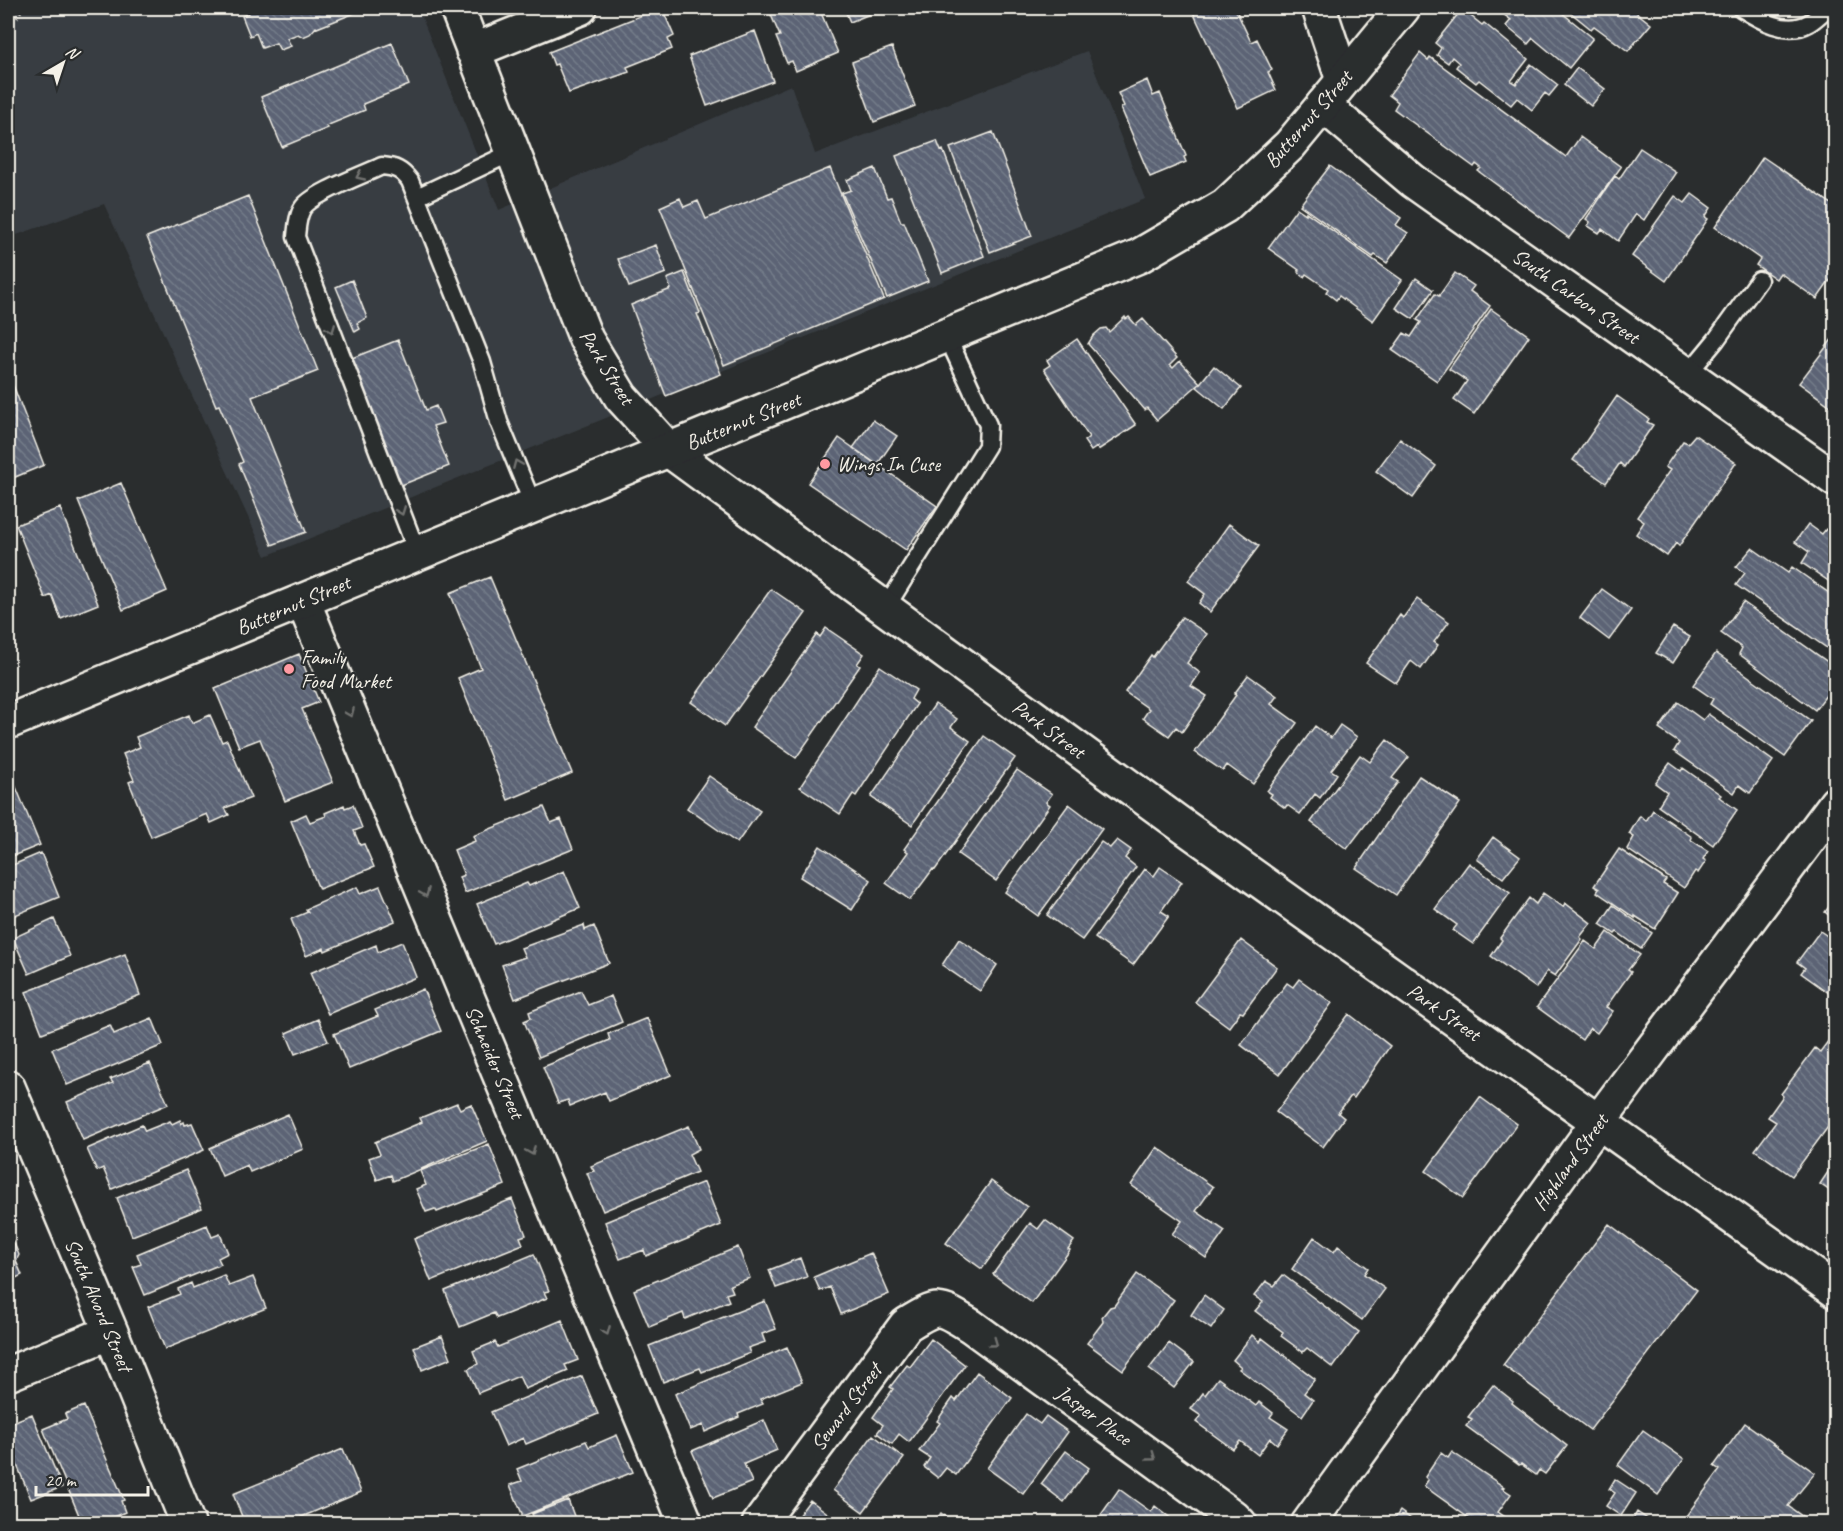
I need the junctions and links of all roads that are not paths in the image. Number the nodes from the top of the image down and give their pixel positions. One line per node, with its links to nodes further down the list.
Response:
1 (457, 8): 7 (street, Park Street)
2 (580, 8): 7 (street)
3 (1319, 8): 8 (street)
4 (1403, 8): 8 (street, Butternut Street)
5 (1741, 8): 6 (lane)
6 (1828, 8)
7 (473, 51): 10 (street, Park Street)
8 (1343, 80): 9 (street, Butternut Street)
9 (1323, 105): 13 (street, Butternut Street); 14 (street, South Carbon Street)
10 (513, 152): 11 (lane); 15 (street, Park Street)
11 (417, 197): 17 (lane, one-way to 11); 18 (lane, one-way to 18)
12 (1759, 280): 14 (lane)
13 (947, 336): 15 (street, Butternut Street); 20 (lane)
14 (1687, 375): 16 (street, South Carbon Street)
15 (670, 451): 17 (street, Butternut Street); 20 (street, Park Street)
16 (1836, 480)
17 (534, 507): 18 (street, Butternut Street)
18 (417, 552): 19 (street, Butternut Street)
19 (303, 601): 21 (street, Butternut Street); 30 (street, Schneider Street, one-way to 30)
20 (885, 609): 24 (street, Park Street)
21 (8, 722)
22 (1836, 803): 24 (street, Highland Street)
23 (8, 1087): 27 (street, South Alvord Street)
24 (1598, 1122): 25 (street, Park Street); 33 (street, Highland Street)
25 (1836, 1291)
26 (946, 1310): 31 (street, Seward Street); 32 (street, Jasper Place, one-way to 32)
27 (111, 1332): 28 (street); 29 (street, South Alvord Street)
28 (8, 1374)
29 (188, 1524)
30 (686, 1524)
31 (759, 1524)
32 (1240, 1524)
33 (1308, 1524)

